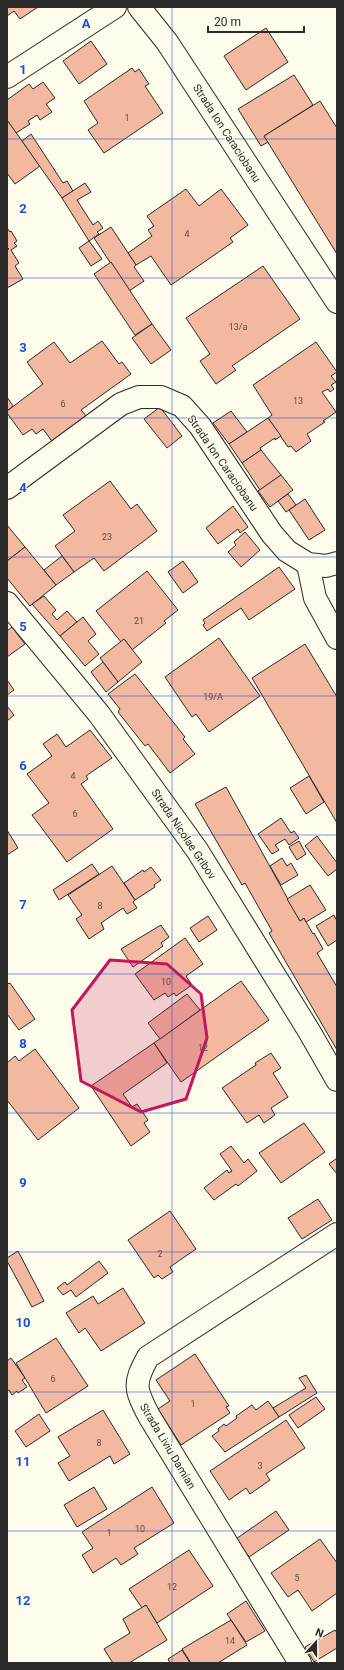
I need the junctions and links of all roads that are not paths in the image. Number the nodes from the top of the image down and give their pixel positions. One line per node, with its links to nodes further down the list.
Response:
1 (115, 7): 3 (street)
2 (139, 7): 4 (street, Strada Ion Caraciobanu)
3 (7, 77)
4 (337, 302)
5 (7, 488): 7 (street, Strada Ion Caraciobanu)
6 (337, 563): 7 (street, Strada Ion Caraciobanu)
7 (308, 564): 9 (street)
8 (7, 603): 10 (street, Strada Nicolae Gribov)
9 (337, 638)
10 (337, 1080)
11 (337, 1234): 12 (street, Strada Liviu Damian)
12 (300, 1663)

